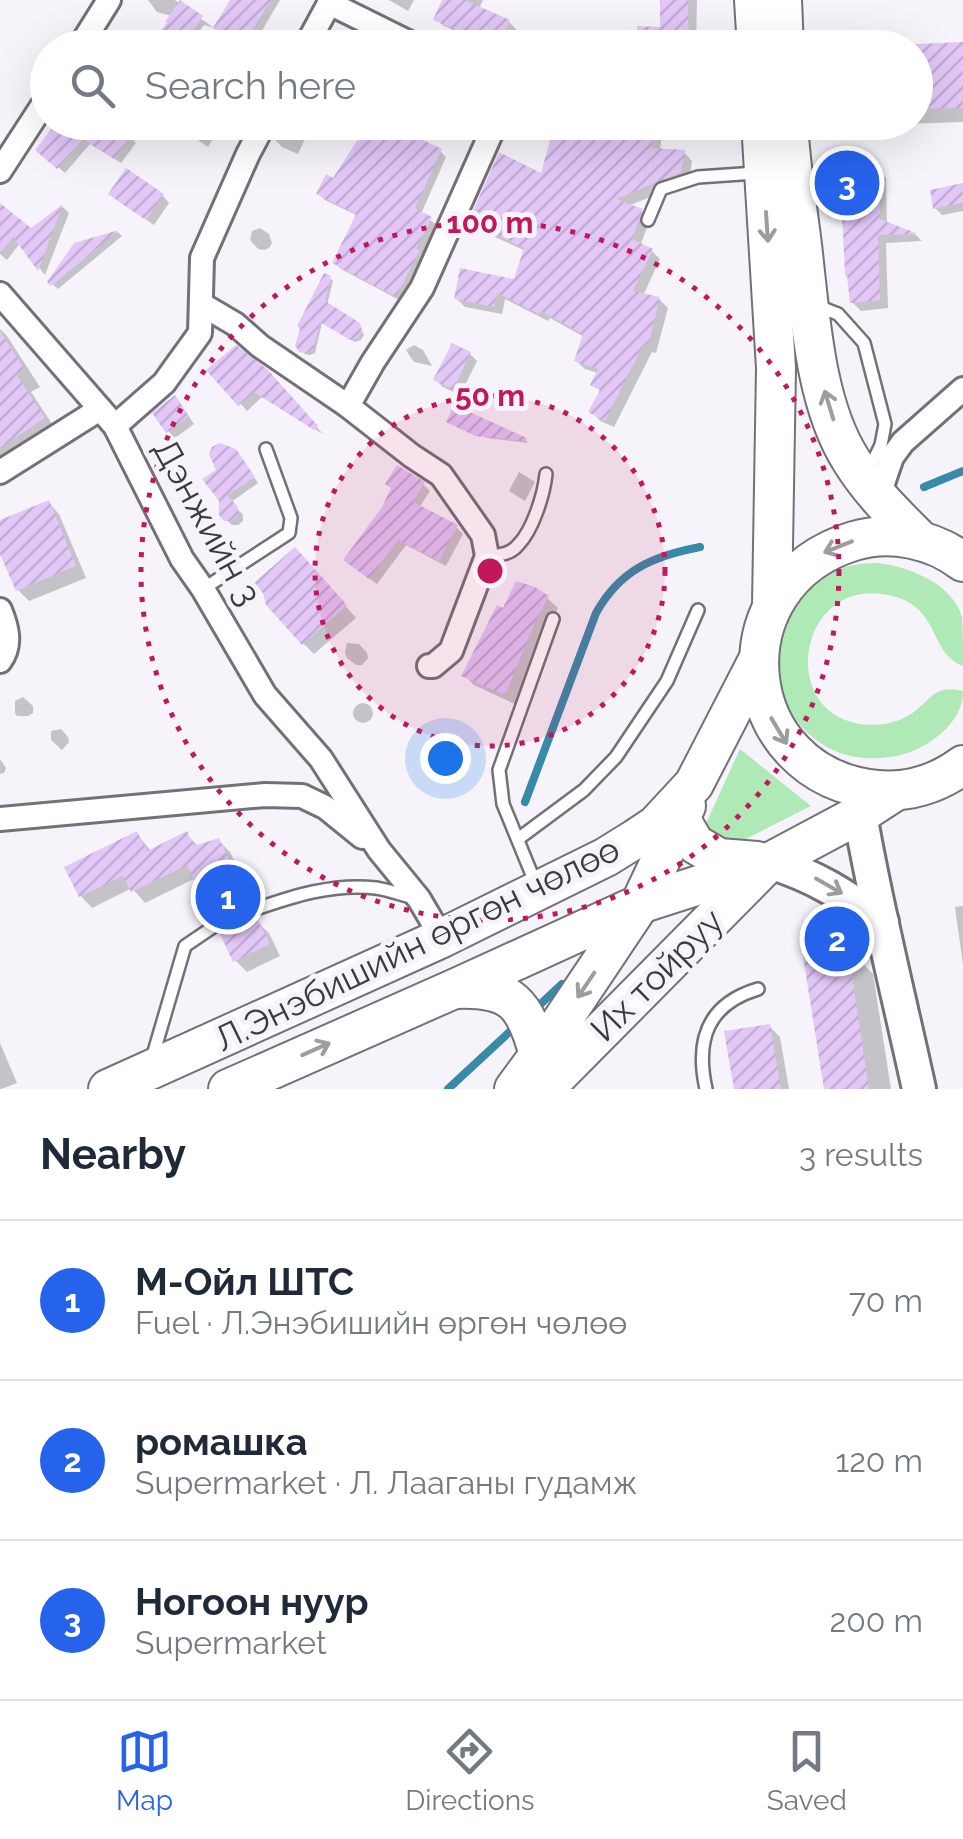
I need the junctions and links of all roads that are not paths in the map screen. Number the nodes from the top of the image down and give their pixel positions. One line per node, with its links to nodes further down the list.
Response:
1 (109, 0): 5 (street)
2 (754, 0): 8 (main road)
3 (782, 0): 9 (main road)
4 (330, 2): 6 (street); 7 (street)
5 (90, 30)
6 (315, 30)
7 (385, 30)
8 (755, 30)
9 (783, 30)
10 (30, 124): 17 (street)
11 (255, 140): 22 (street, Дэнжийн 3)
12 (481, 140): 16 (street)
13 (487, 140): 16 (street)
14 (762, 140): 18 (main road)
15 (790, 140): 21 (main road)
16 (484, 145): 24 (street)
17 (0, 171)
18 (764, 173): 19 (lane); 34 (main road, one-way to 34)
19 (648, 220)
20 (0, 294): 25 (street)
21 (808, 302): 29 (main road, one-way to 21); 29 (lane)
22 (201, 304): 24 (street); 25 (street, Дэнжийн 3)
23 (963, 388): 29 (street)
24 (348, 406): 31 (street)
25 (108, 418): 27 (street); 33 (street, Дэнжийн 3)
26 (266, 449): 33 (lane)
27 (0, 472)
28 (546, 474): 31 (lane)
29 (871, 488): 30 (main road)
30 (922, 540): 32 (main road); 34 (main road, one-way to 34)
31 (487, 556): 40 (street)
32 (963, 562)
33 (203, 589): 48 (street, Дэнжийн 3)
34 (772, 605): 39 (main road)
35 (0, 610): 38 (street)
36 (698, 610): 47 (lane)
37 (553, 618): 47 (lane)
38 (0, 661)
39 (758, 662): 42 (main road, Л.Энэбишийн өргөн чөлөө); 43 (main road, one-way to 43)
40 (429, 666)
41 (958, 773): 43 (main road)
42 (694, 784): 46 (main road); 50 (main road, Л.Энэбишийн өргөн чөлөө)
43 (894, 792): 44 (main road, Их тойруу)
44 (860, 814): 49 (main road, Их тойруу); 54 (main road)
45 (0, 819): 48 (street)
46 (681, 820): 49 (main road); 52 (main road)
47 (518, 838): 50 (lane)
48 (378, 850): 51 (street, Дэнжийн 3)
49 (770, 862): 52 (main road, Их тойруу); 54 (main road, one-way to 54); 60 (main road, Их тойруу)
50 (538, 891): 56 (main road, Л.Энэбишийн өргөн чөлөө)
51 (419, 899): 53 (lane); 56 (street, Дэнжийн 3)
52 (640, 904): 58 (main road, Л.Энэбишийн өргөн чөлөө); 60 (main road, Их тойруу, one-way to 60)
53 (253, 910)
54 (882, 922): 65 (main road)
55 (216, 926): 59 (lane)
56 (442, 938): 59 (main road, Л.Энэбишийн өргөн чөлөө)
57 (758, 989): 64 (lane)
58 (454, 990): 60 (main road); 62 (main road, Л.Энэбишийн өргөн чөлөө, one-way to 58)
59 (148, 1071): 61 (main road, Л.Энэбишийн өргөн чөлөө)
60 (542, 1072): 63 (main road, Их тойруу)
61 (108, 1089)
62 (228, 1089)
63 (514, 1089)
64 (706, 1089)
65 (919, 1089)

